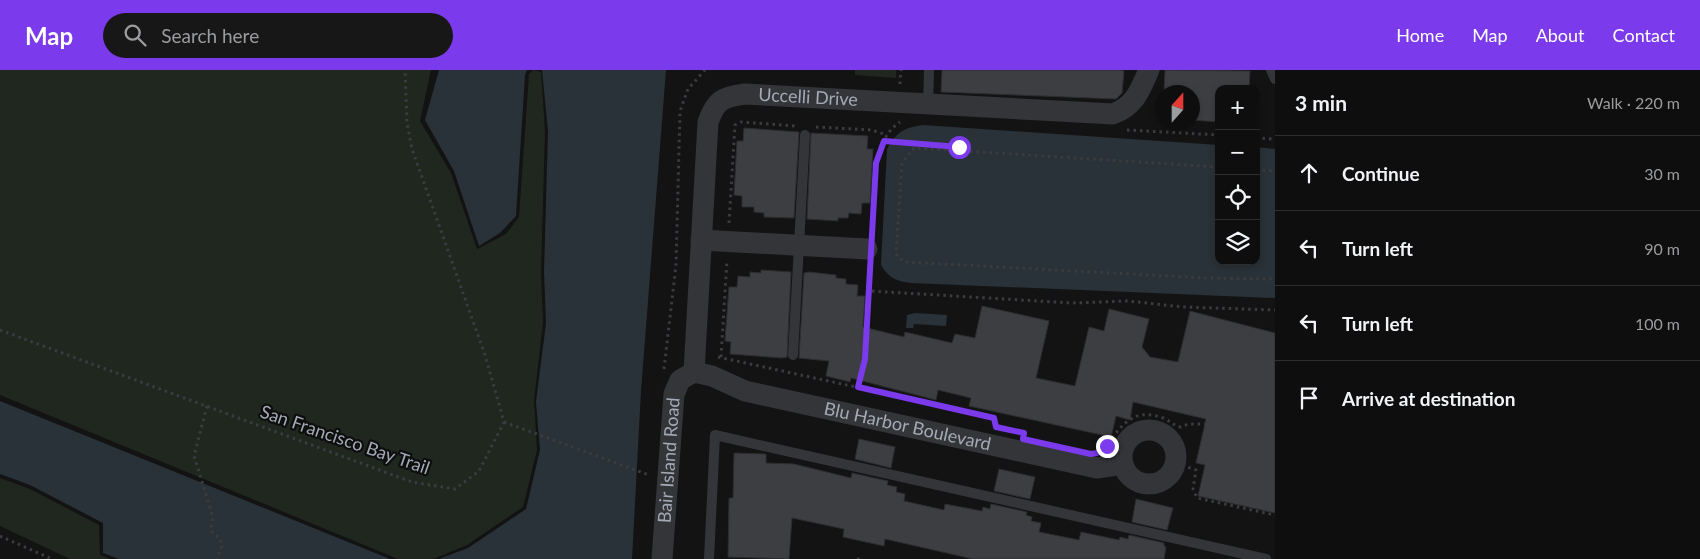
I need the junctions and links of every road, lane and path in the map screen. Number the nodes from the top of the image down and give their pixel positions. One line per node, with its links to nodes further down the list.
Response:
1 (405, 70): 39 (path)
2 (704, 70): 30 (path)
3 (929, 70): 7 (lane)
4 (1149, 70): 7 (street, Uccelli Drive)
5 (1271, 70): 6 (lane)
6 (1275, 79)
7 (928, 105): 22 (street, Uccelli Drive)
8 (907, 118): 12 (path)
9 (796, 126): 21 (path)
10 (1121, 130): 13 (path)
11 (805, 131): 12 (path); 23 (lane)
12 (887, 135): 16 (path)
13 (1215, 136)
14 (1260, 138): 15 (path)
15 (1275, 139)
16 (884, 141): 17 (path); 24 (path)
17 (959, 151): 18 (path); 26 (path)
18 (1215, 167)
19 (1260, 170): 20 (path)
20 (1275, 171)
21 (728, 230)
22 (701, 240): 23 (street); 35 (street, Uccelli Drive)
23 (799, 245): 24 (street); 32 (lane)
24 (870, 251): 27 (path)
25 (727, 252): 34 (path)
26 (1275, 279)
27 (870, 290): 28 (path); 37 (path)
28 (1275, 310)
29 (0, 330): 38 (path, San Francisco Bay Trail)
30 (666, 353): 31 (path); 36 (path)
31 (674, 353)
32 (793, 355)
33 (713, 356): 34 (path)
34 (721, 357): 37 (path)
35 (694, 372): 44 (street, Blu Harbor Boulevard); 50 (street, Bair Island Road)
36 (662, 377)
37 (858, 387): 41 (path)
38 (207, 406): 39 (path, San Francisco Bay Trail); 49 (path)
39 (504, 422): 45 (path)
40 (1205, 424): 42 (path)
41 (1005, 429)
42 (1103, 450)
43 (1176, 463): 44 (street); 44 (street); 46 (path)
44 (1123, 464)
45 (640, 472)
46 (1275, 515)
47 (0, 536): 48 (path)
48 (52, 559)
49 (217, 559)
50 (662, 559)
51 (709, 559): 52 (lane)
52 (1266, 559)

